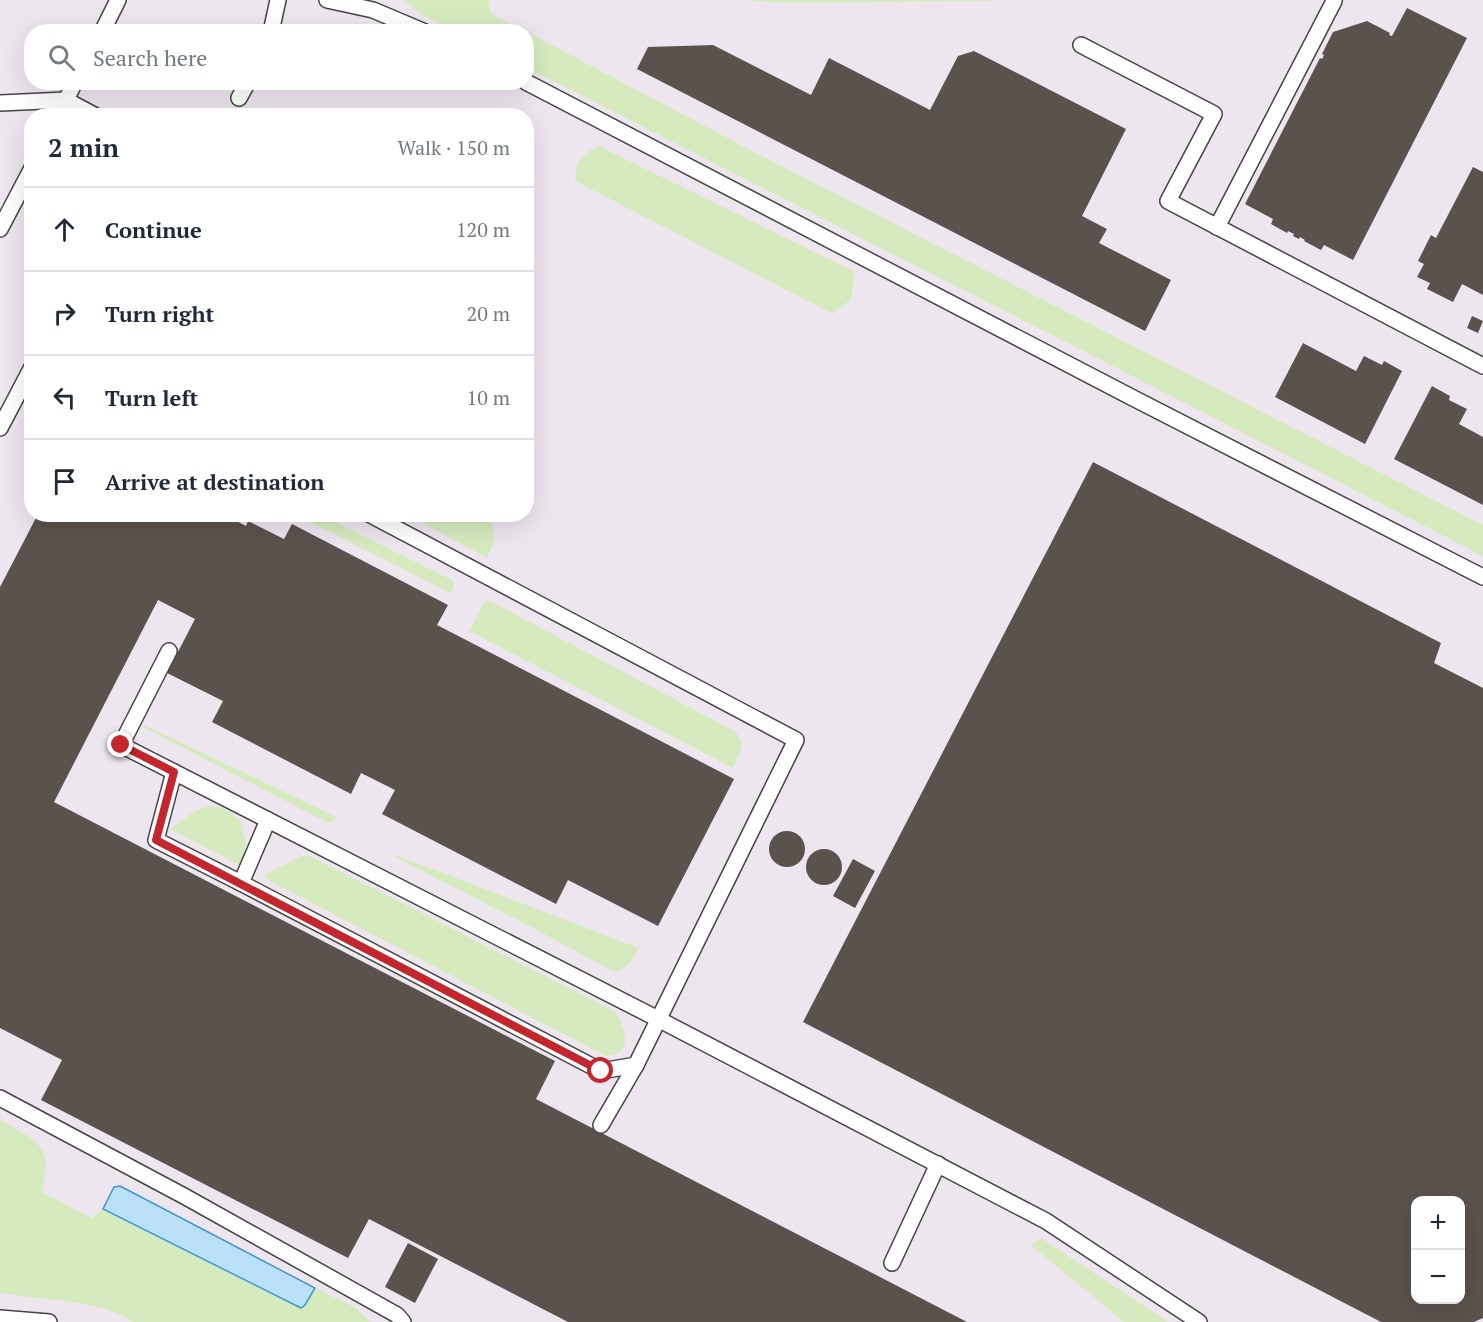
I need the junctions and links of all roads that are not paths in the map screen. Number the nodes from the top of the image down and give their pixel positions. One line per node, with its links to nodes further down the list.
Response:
1 (118, 0): 5 (lane)
2 (278, 0): 6 (lane)
3 (327, 0): 7 (lane)
4 (1334, 1): 18 (lane)
5 (106, 24)
6 (273, 24)
7 (406, 24)
8 (1081, 45): 18 (lane)
9 (534, 86): 24 (lane)
10 (71, 90): 13 (lane)
11 (244, 90): 12 (lane)
12 (239, 98)
13 (66, 100): 14 (lane); 15 (lane); 16 (lane)
14 (0, 103)
15 (62, 108)
16 (81, 108)
17 (24, 183): 19 (lane)
18 (1217, 227): 20 (lane)
19 (0, 229)
20 (1483, 366)
21 (24, 382): 22 (lane)
22 (0, 428)
23 (386, 522): 29 (lane)
24 (1483, 577)
25 (169, 651): 26 (lane)
26 (174, 772): 27 (lane); 28 (lane)
27 (268, 820): 28 (lane); 29 (lane)
28 (241, 883): 30 (lane)
29 (658, 1019): 30 (lane); 33 (lane)
30 (636, 1065): 32 (lane)
31 (0, 1098): 37 (lane)
32 (601, 1125)
33 (938, 1164): 34 (lane); 38 (lane)
34 (892, 1263)
35 (0, 1318): 36 (lane)
36 (49, 1322)
37 (402, 1322)
38 (1199, 1322)

